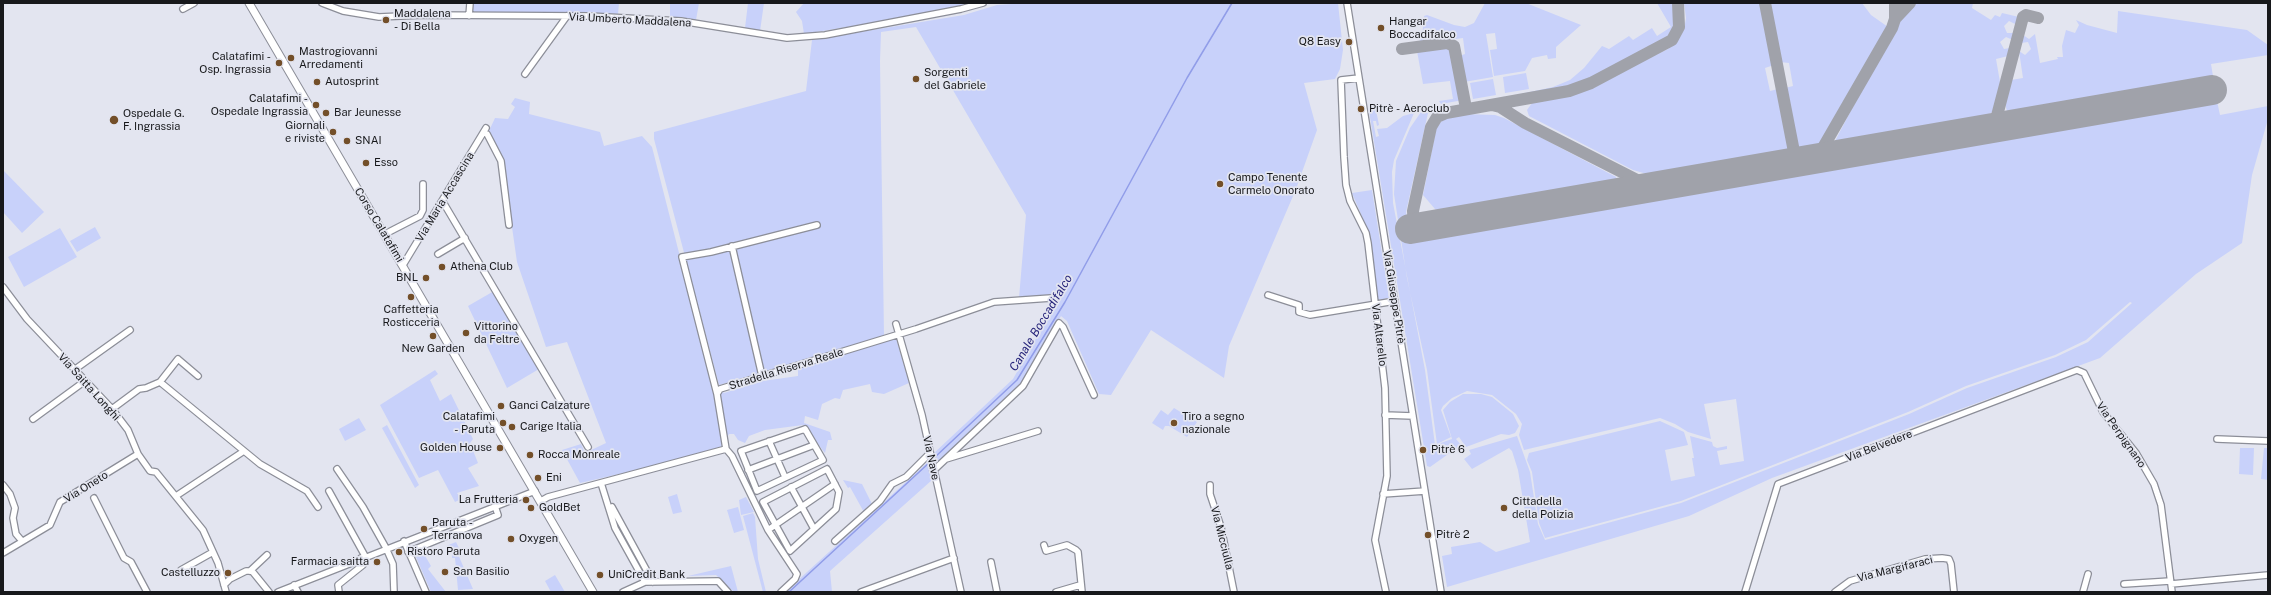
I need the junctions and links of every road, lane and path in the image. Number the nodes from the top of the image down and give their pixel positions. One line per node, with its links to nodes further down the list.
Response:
1 (194, 3): 7 (street)
2 (249, 3): 16 (main road, Corso Calatafimi)
3 (322, 3): 8 (street, Via Umberto Maddalena)
4 (470, 3): 8 (street)
5 (983, 3): 9 (street, Via Umberto Maddalena)
6 (1347, 3): 11 (street, Via Giuseppe Pitrè)
7 (183, 9)
8 (469, 16): 9 (street, Via Umberto Maddalena)
9 (567, 16): 10 (street)
10 (525, 74)
11 (1359, 78): 24 (street, Via Giuseppe Pitrè); 25 (street, Via Altarello)
12 (423, 184): 16 (street)
13 (442, 202): 14 (street, Via Maria Accascina); 17 (street); 20 (street, Via Maria Accascina)
14 (509, 224)
15 (817, 225): 18 (street)
16 (385, 234): 20 (main road, Corso Calatafimi)
17 (465, 238): 19 (street); 46 (street)
18 (732, 246): 32 (street); 35 (street)
19 (438, 254)
20 (403, 265): 64 (main road, Corso Calatafimi)
21 (3, 287): 29 (street, Via Saitta Longhi)
22 (1268, 295): 25 (street)
23 (1051, 298): 28 (street, Stradella Riserva Reale)
24 (1395, 301): 25 (street); 39 (street, Via Giuseppe Pitrè)
25 (1375, 304): 38 (street, Via Altarello)
26 (896, 324): 28 (street, Via Nave)
27 (130, 330): 29 (street)
28 (898, 334): 32 (street, Stradella Riserva Reale); 50 (street, Via Nave)
29 (74, 370): 33 (street, Via Saitta Longhi)
30 (2084, 373): 97 (street, Via Perpignano); 122 (street, Via Belvedere)
31 (198, 376): 34 (street)
32 (762, 376): 35 (street, Stradella Riserva Reale)
33 (85, 381): 37 (street, Via Saitta Longhi); 40 (street)
34 (160, 382): 37 (street); 48 (street)
35 (717, 394): 47 (street, Stradella Riserva Reale)
36 (1094, 396): 52 (street)
37 (112, 409): 49 (street, Via Saitta Longhi)
38 (1385, 415): 39 (street); 66 (street, Via Altarello)
39 (1413, 416): 65 (street, Via Giuseppe Pitrè)
40 (33, 419)
41 (1038, 431): 52 (street)
42 (2217, 439): 44 (street)
43 (769, 441): 45 (street); 51 (street); 55 (street)
44 (2268, 441)
45 (814, 444): 51 (street); 57 (street)
46 (588, 446)
47 (726, 449): 56 (street); 58 (street)
48 (244, 451): 67 (street); 72 (street)
49 (138, 454): 67 (street, Via Saitta Longhi); 79 (street, Via Oneto)
50 (930, 454): 53 (street, Via Nave); 81 (street)
51 (777, 459): 55 (street); 57 (street)
52 (946, 459): 53 (street)
53 (933, 468): 89 (street, Via Nave)
54 (337, 469): 83 (street)
55 (748, 469): 56 (street); 57 (street)
56 (739, 471): 77 (street)
57 (785, 477)
58 (601, 483): 68 (street); 70 (street)
59 (834, 484): 62 (street); 73 (street); 76 (street)
60 (3, 485): 79 (street)
61 (1210, 485): 119 (street, Via Micciulla)
62 (791, 487): 73 (street); 75 (street)
63 (329, 491): 88 (street)
64 (535, 491): 70 (main road, Corso Calatafimi); 71 (street)
65 (1425, 491): 66 (street); 121 (street, Via Giuseppe Pitrè)
66 (1383, 494): 120 (street, Via Altarello)
67 (176, 496): 84 (street, Via Saitta Longhi)
68 (606, 497): 95 (street); 96 (street)
69 (94, 498): 102 (street)
70 (541, 501): 110 (main road, Corso Calatafimi)
71 (495, 506): 74 (street); 78 (street)
72 (318, 507)
73 (802, 507): 75 (street); 76 (street)
74 (453, 522): 78 (street); 80 (street)
75 (776, 525): 76 (street); 77 (street)
76 (814, 529)
77 (768, 530): 113 (street)
78 (457, 532): 85 (street)
79 (22, 541): 86 (street, Via Oneto)
80 (404, 541): 83 (street); 85 (street)
81 (835, 541)
82 (1044, 546): 101 (street)
83 (386, 548): 88 (street); 108 (street)
84 (213, 552): 91 (street); 98 (street, Via Saitta Longhi)
85 (408, 552): 109 (street)
86 (3, 553)
87 (267, 554): 92 (street)
88 (363, 557): 100 (street); 107 (street)
89 (954, 558): 114 (street); 115 (street, Via Nave)
90 (991, 562): 116 (street)
91 (181, 570)
92 (250, 571): 98 (street); 104 (street)
93 (2088, 574): 125 (street)
94 (2268, 575): 97 (street)
95 (645, 582): 96 (street); 111 (street)
96 (653, 582): 112 (street)
97 (2171, 583): 99 (street); 126 (street, Via Perpignano)
98 (224, 584): 103 (street, Via Saitta Longhi)
99 (2124, 584)
100 (294, 585): 105 (street); 106 (street)
101 (1080, 586): 117 (street); 118 (street)
102 (147, 592)
103 (226, 592)
104 (270, 592)
105 (278, 592)
106 (298, 592)
107 (339, 592)
108 (394, 592)
109 (426, 592)
110 (593, 592)
111 (623, 592)
112 (728, 592)
113 (781, 592)
114 (861, 592)
115 (961, 592)
116 (997, 592)
117 (1056, 592)
118 (1082, 592)
119 (1234, 592)
120 (1386, 592)
121 (1441, 592)
122 (1745, 592)
123 (1836, 592): 124 (street, Via Margifaraci)
124 (1954, 592)
125 (2083, 592)
126 (2172, 592)

